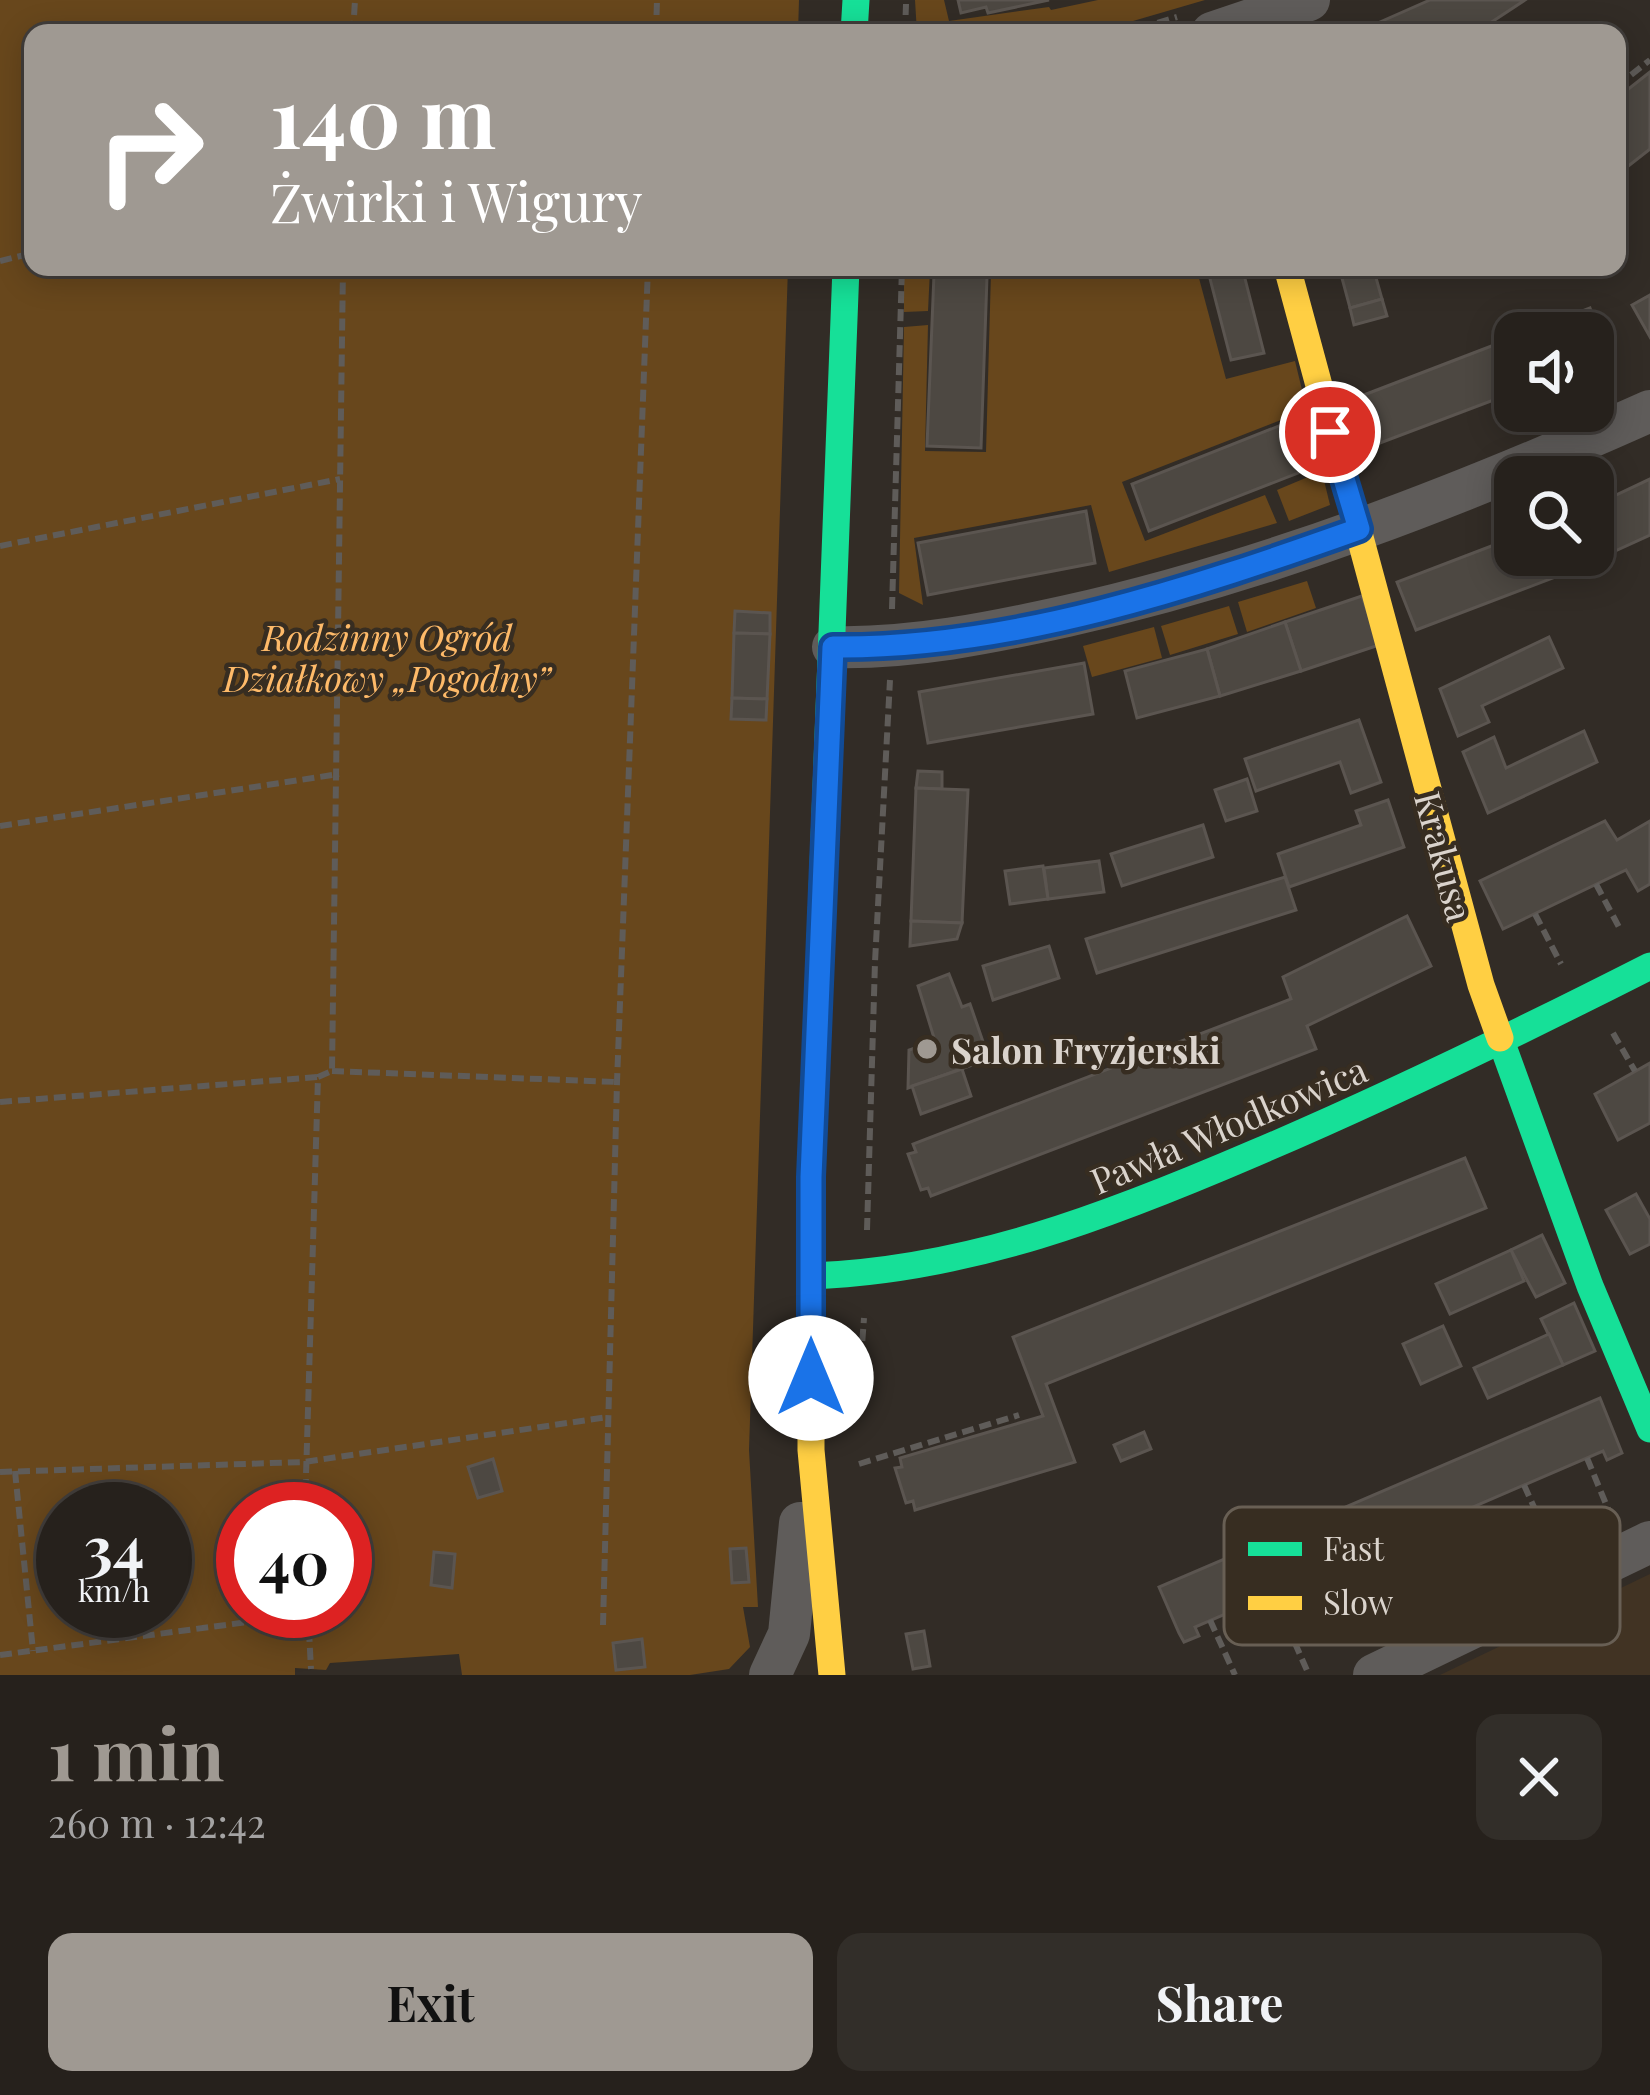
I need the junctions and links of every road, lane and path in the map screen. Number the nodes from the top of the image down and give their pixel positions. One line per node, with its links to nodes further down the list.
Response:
1 (1310, 0): 2 (street)
2 (1244, 24)
3 (1650, 60): 4 (path)
4 (1626, 79)
5 (344, 276): 11 (path)
6 (648, 276): 29 (path)
7 (845, 276): 15 (street)
8 (902, 276): 14 (path)
9 (1289, 276): 12 (street, Krakusa)
10 (1650, 411): 12 (street)
11 (340, 479): 13 (path); 17 (path)
12 (1359, 529): 15 (street); 25 (street, Krakusa)
13 (0, 546)
14 (904, 614)
15 (833, 647): 32 (street)
16 (890, 664): 31 (path)
17 (339, 774): 18 (path); 26 (path)
18 (0, 826)
19 (1596, 884): 21 (path)
20 (1534, 914): 23 (path)
21 (1622, 934)
22 (1650, 966): 25 (street, Pawła Włodkowica)
23 (1570, 982)
24 (1605, 1017): 27 (path)
25 (1500, 1042): 32 (street, Pawła Włodkowica); 35 (street, Krakusa)
26 (332, 1071): 28 (path); 29 (path)
27 (1635, 1071)
28 (318, 1077): 30 (path); 38 (path)
29 (616, 1082): 34 (path)
30 (0, 1102)
31 (867, 1247)
32 (811, 1276): 36 (street)
33 (1019, 1414): 39 (path)
34 (608, 1417): 38 (path); 48 (path)
35 (1650, 1430)
36 (811, 1450): 56 (street); 57 (street)
37 (1587, 1458): 45 (path)
38 (304, 1462): 40 (path); 42 (path)
39 (859, 1464)
40 (15, 1471): 41 (path); 52 (path)
41 (0, 1472)
42 (304, 1482)
43 (1524, 1485): 44 (path)
44 (1534, 1507)
45 (1616, 1507)
46 (1210, 1620): 58 (path)
47 (216, 1625): 52 (path)
48 (603, 1625)
49 (309, 1638): 55 (path)
50 (1296, 1645): 59 (path)
51 (1415, 1645): 54 (street)
52 (33, 1651): 53 (path)
53 (0, 1655)
54 (1374, 1665)
55 (311, 1669)
56 (770, 1675)
57 (832, 1675)
58 (1234, 1675)
59 (1309, 1675)

